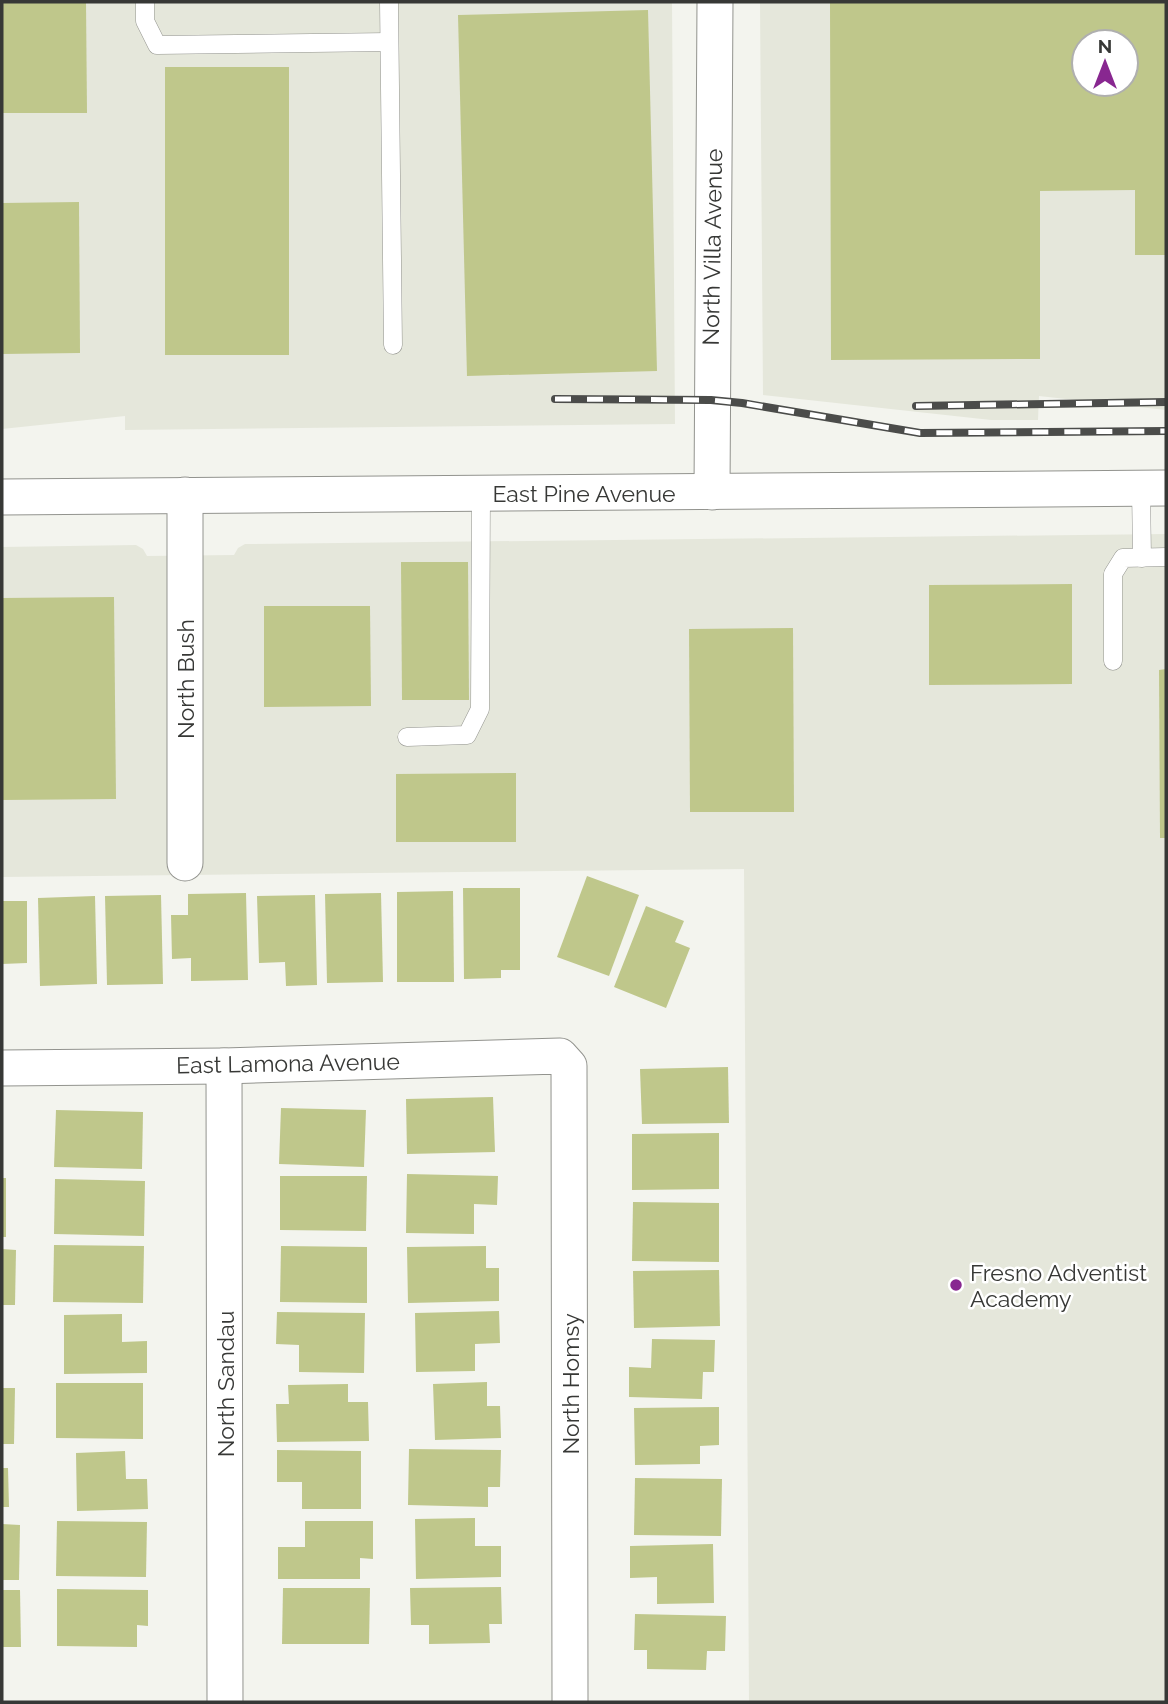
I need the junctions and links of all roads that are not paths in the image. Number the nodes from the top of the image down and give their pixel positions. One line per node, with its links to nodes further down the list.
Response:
1 (145, 2): 4 (lane)
2 (389, 2): 4 (lane)
3 (715, 2): 7 (street, North Villa Avenue)
4 (389, 42): 5 (lane)
5 (393, 345)
6 (1154, 488): 7 (street, East Pine Avenue); 11 (lane)
7 (712, 492): 8 (street, East Pine Avenue)
8 (481, 493): 9 (street, East Pine Avenue); 14 (lane)
9 (185, 495): 10 (street, East Pine Avenue); 15 (street, North Bush)
10 (2, 497)
11 (1142, 558): 12 (lane); 13 (lane)
12 (1166, 558)
13 (1113, 660)
14 (407, 737)
15 (185, 863)
16 (224, 1066): 17 (street, East Lamona Avenue); 18 (street, East Lamona Avenue); 19 (street, North Sandau)
17 (569, 1066): 20 (street, North Homsy)
18 (2, 1068)
19 (225, 1702)
20 (570, 1702)

